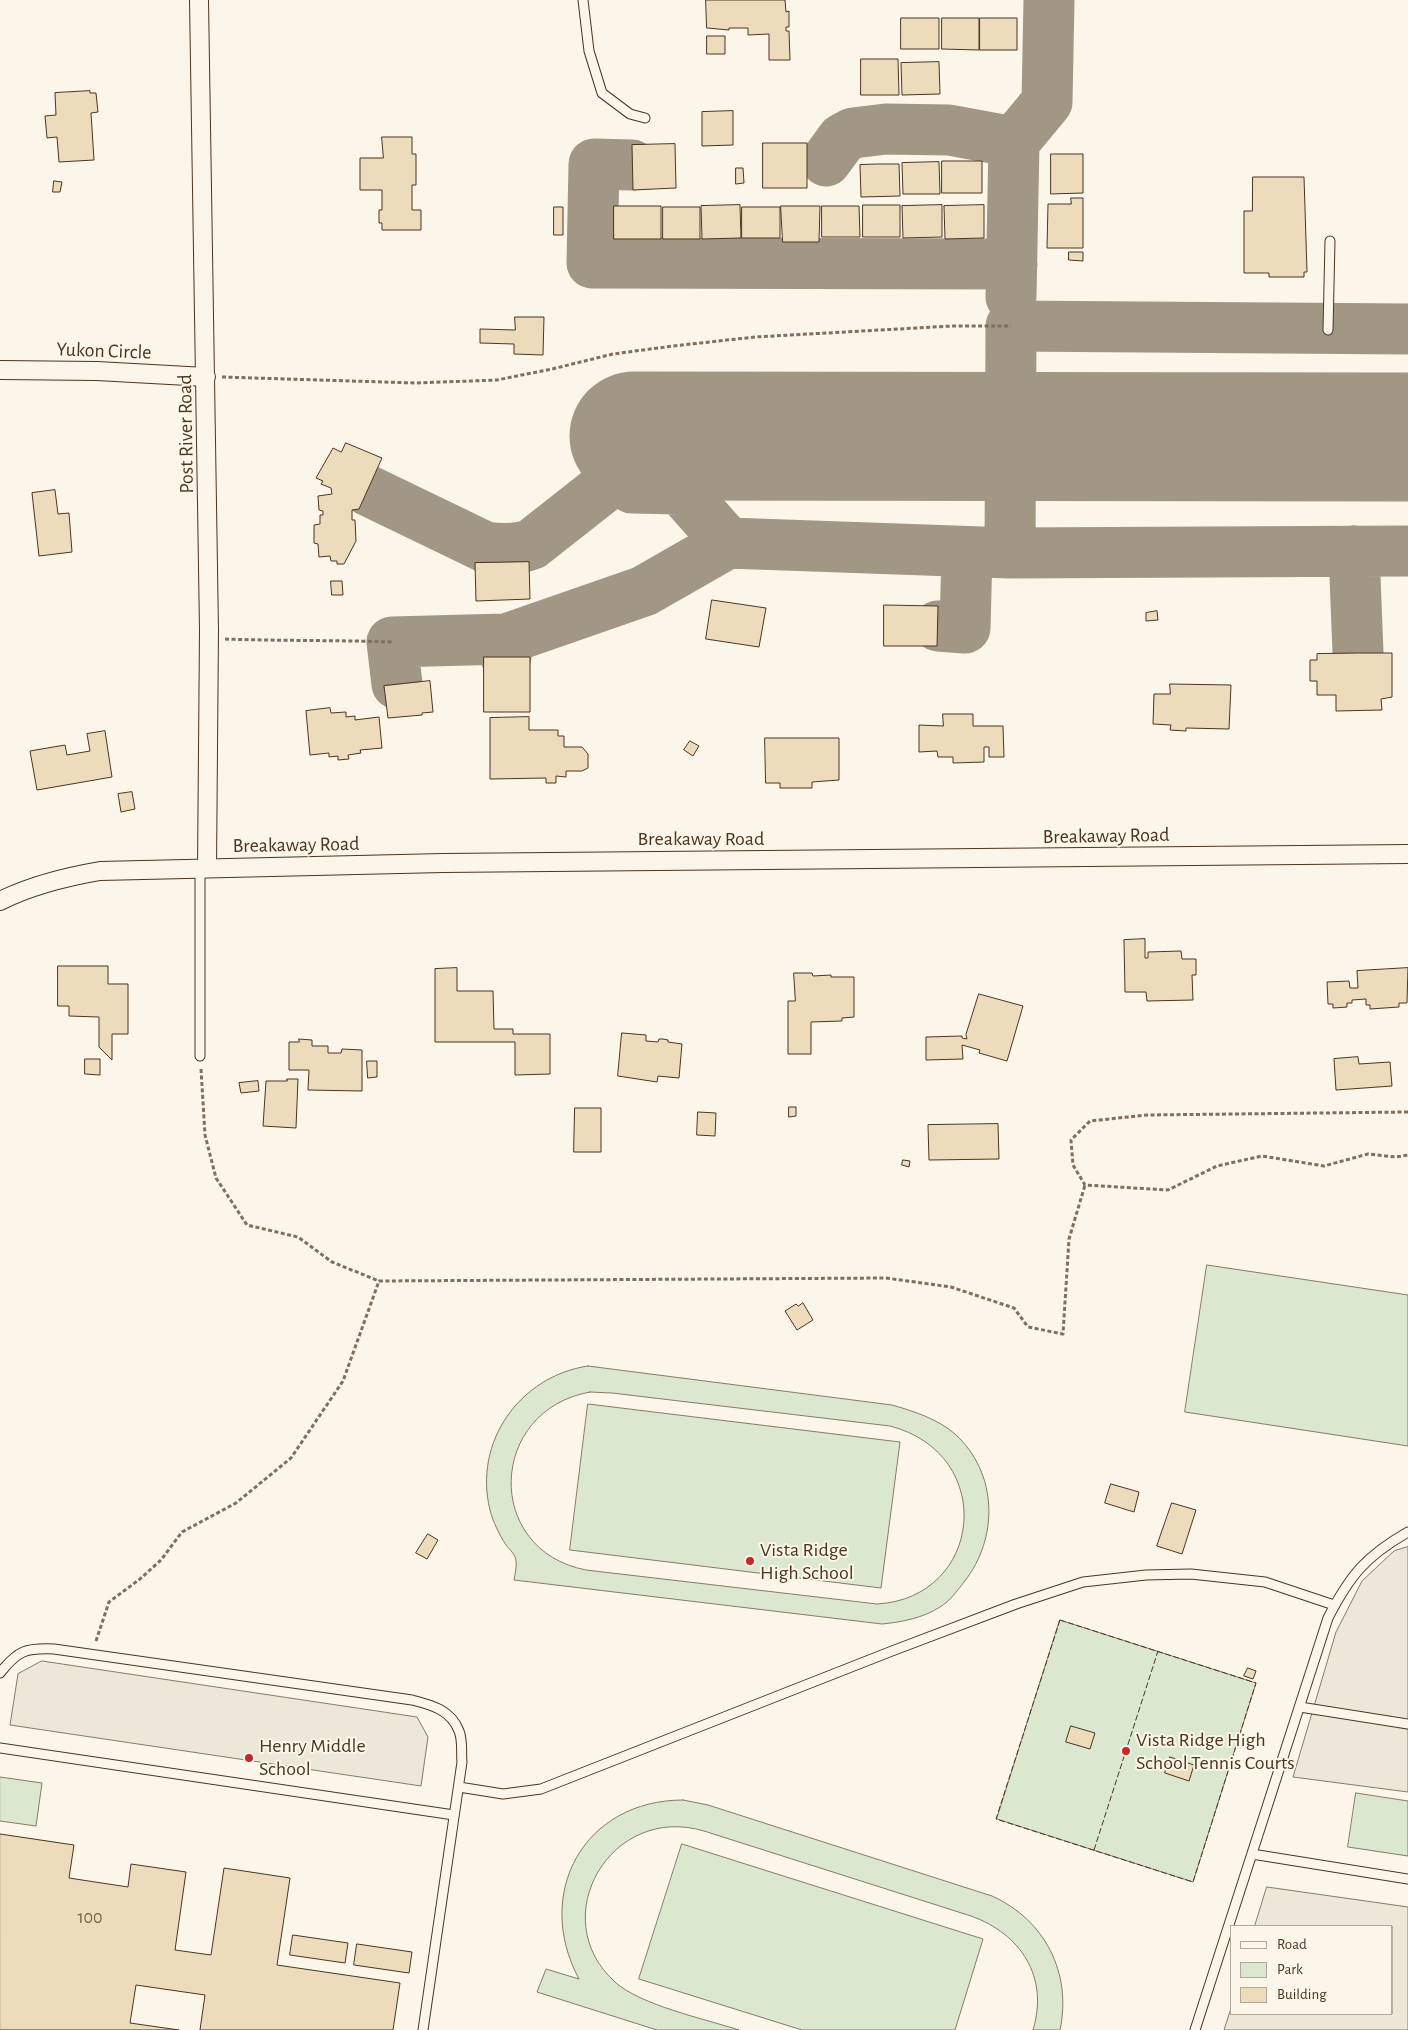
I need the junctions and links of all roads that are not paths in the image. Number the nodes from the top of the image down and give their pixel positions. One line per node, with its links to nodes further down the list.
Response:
1 (199, 0): 7 (street, Post River Road)
2 (583, 0): 3 (lane)
3 (645, 118)
4 (1330, 241): 5 (lane)
5 (1328, 330)
6 (0, 370): 7 (street, Yukon Circle)
7 (206, 377): 9 (street, Post River Road)
8 (1408, 854): 9 (street, Breakaway Road)
9 (204, 868): 10 (street, Breakaway Road); 11 (lane)
10 (0, 901)
11 (200, 1056)
12 (1408, 1532): 13 (lane)
13 (1334, 1605): 15 (lane); 18 (lane)
14 (0, 1673): 18 (lane)
15 (1300, 1707): 16 (lane); 20 (lane)
16 (1408, 1724)
17 (0, 1748): 19 (lane)
18 (459, 1787): 19 (lane)
19 (454, 1815): 22 (lane)
20 (1252, 1854): 21 (lane); 23 (lane)
21 (1408, 1879)
22 (423, 2030)
23 (1195, 2030)

